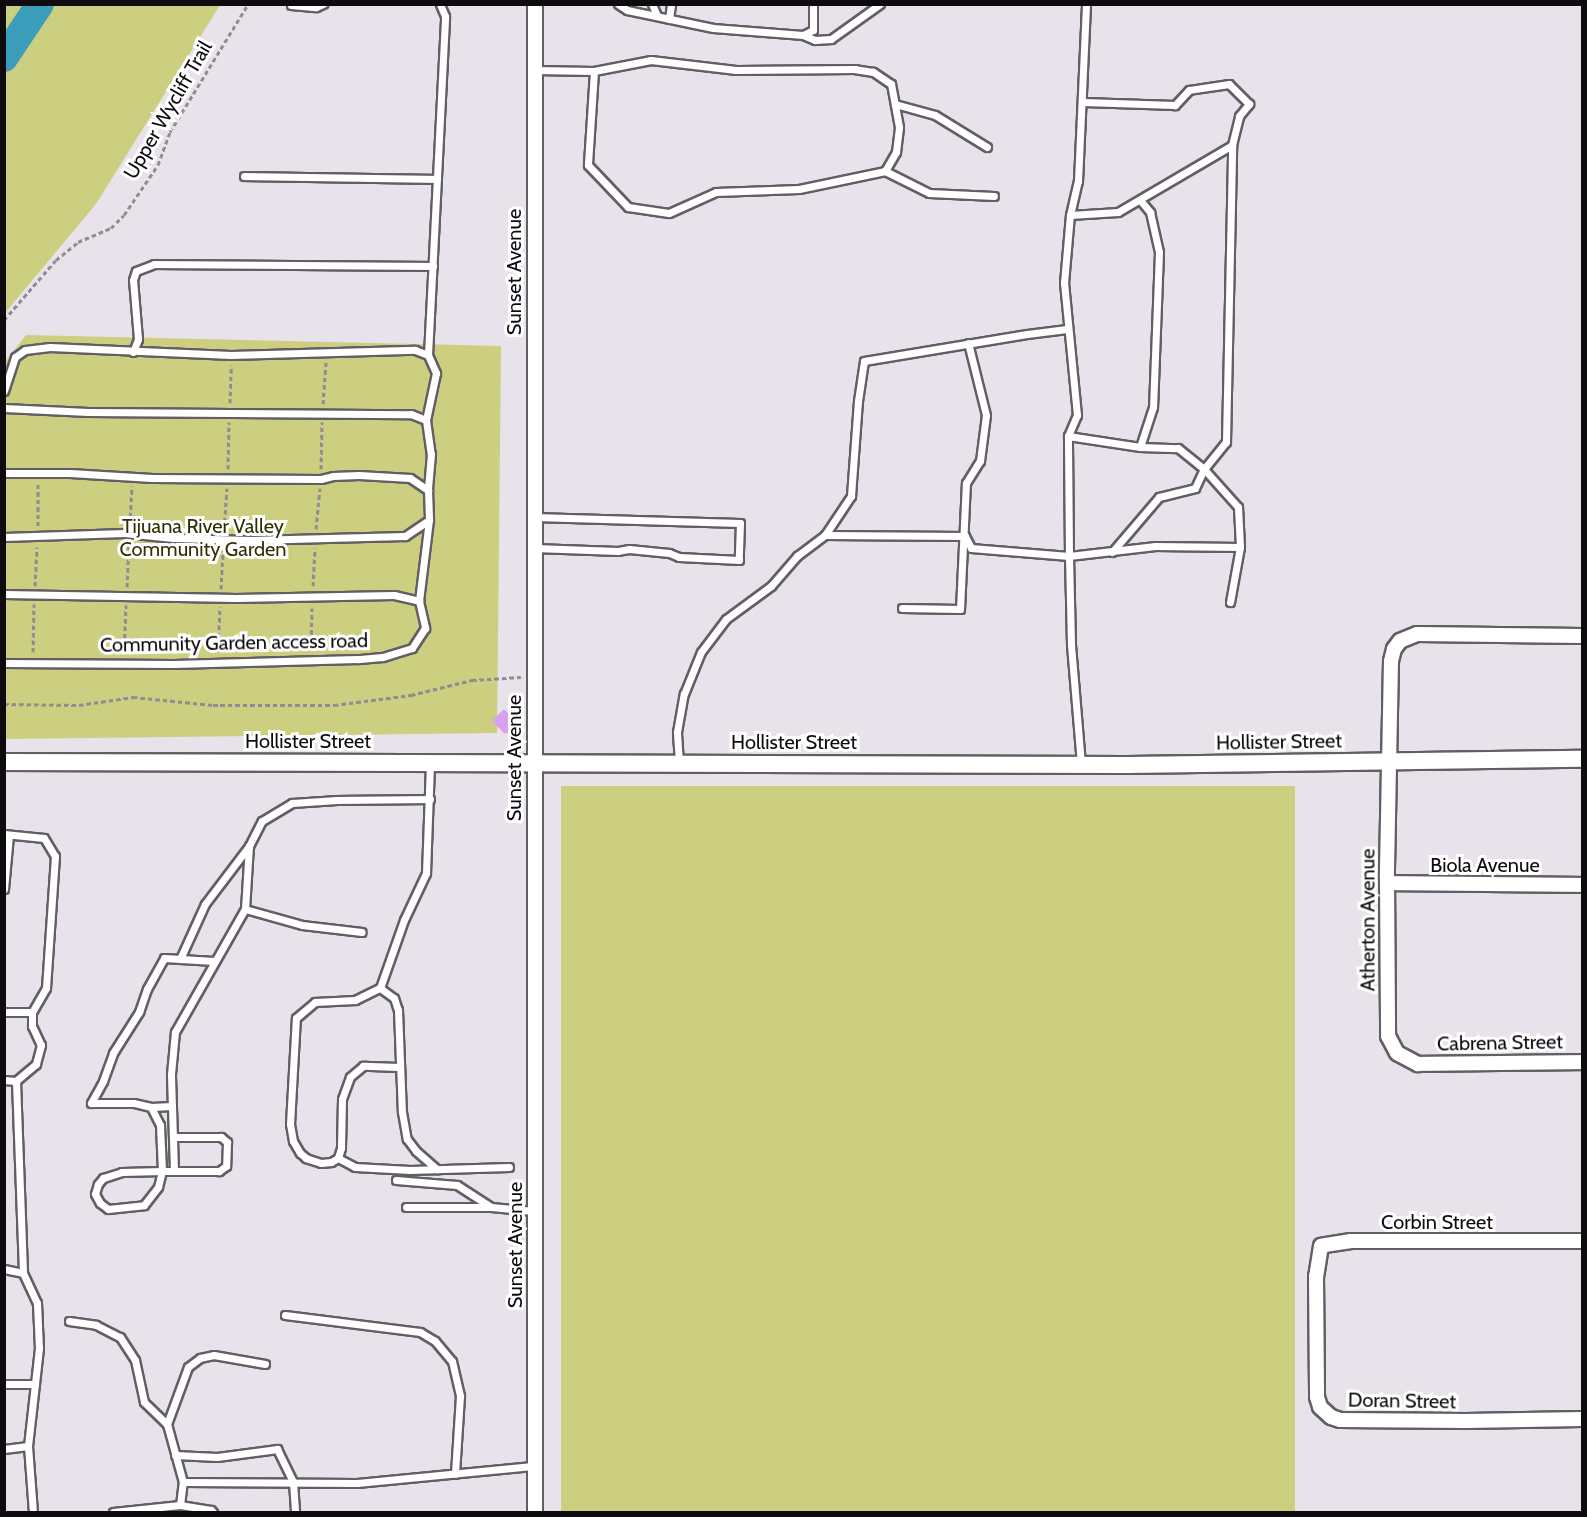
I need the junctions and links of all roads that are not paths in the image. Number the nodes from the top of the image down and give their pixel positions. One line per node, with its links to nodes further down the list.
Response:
1 (323, 4): 10 (lane)
2 (440, 4): 22 (lane)
3 (534, 4): 14 (street, Sunset Avenue)
4 (618, 4): 11 (lane)
5 (652, 4): 11 (lane)
6 (671, 4): 12 (lane)
7 (813, 4): 13 (lane)
8 (880, 4): 13 (lane)
9 (1086, 4): 16 (lane)
10 (291, 5)
11 (657, 16): 12 (lane)
12 (669, 19): 13 (lane)
13 (803, 35)
14 (534, 70): 15 (lane); 39 (street, Sunset Avenue)
15 (594, 71): 17 (lane); 20 (lane)
16 (1083, 102): 18 (lane); 25 (lane)
17 (895, 104): 19 (lane); 20 (lane)
18 (1232, 145): 24 (lane); 36 (lane)
19 (987, 147)
20 (885, 171): 23 (lane)
21 (244, 176): 22 (lane)
22 (437, 178): 26 (lane)
23 (994, 196)
24 (1140, 200): 25 (lane); 35 (lane)
25 (1070, 215): 27 (lane)
26 (433, 266): 29 (lane); 30 (lane)
27 (1067, 329): 28 (lane); 34 (lane)
28 (968, 343): 41 (lane); 42 (lane)
29 (133, 352): 30 (lane); 31 (lane)
30 (428, 355): 33 (lane)
31 (4, 391)
32 (4, 408): 33 (lane)
33 (426, 420): 38 (lane, Community Garden access road)
34 (1068, 436): 35 (lane); 47 (lane)
35 (1140, 447): 36 (lane)
36 (1204, 469): 44 (lane); 46 (lane)
37 (4, 473): 38 (lane)
38 (428, 490): 40 (lane, Community Garden access road)
39 (534, 517): 45 (street, Sunset Avenue); 45 (lane)
40 (429, 520): 43 (lane); 49 (lane, Community Garden access road)
41 (825, 535): 42 (lane); 59 (lane)
42 (965, 536): 47 (lane); 51 (lane)
43 (4, 537)
44 (1240, 547): 46 (lane); 50 (lane)
45 (534, 548): 58 (street, Sunset Avenue)
46 (1112, 552): 47 (lane)
47 (1069, 556): 60 (lane)
48 (4, 594): 49 (lane)
49 (419, 601): 53 (lane, Community Garden access road)
50 (1230, 602)
51 (902, 608)
52 (1582, 636): 55 (street, Atherton Avenue)
53 (4, 663)
54 (1582, 759): 55 (street, Hollister Street)
55 (1389, 761): 60 (street, Hollister Street); 64 (street, Atherton Avenue)
56 (4, 762): 57 (street, Hollister Street)
57 (430, 762): 58 (street, Hollister Street); 61 (lane)
58 (533, 762): 59 (street, Hollister Street); 90 (street, Sunset Avenue)
59 (679, 762): 60 (street, Hollister Street)
60 (1081, 764)
61 (430, 799): 63 (lane); 71 (lane)
62 (7, 835): 66 (lane); 73 (lane)
63 (249, 846): 67 (lane); 69 (lane)
64 (1387, 884): 65 (street, Biola Avenue); 75 (street, Atherton Avenue)
65 (1582, 885)
66 (4, 889)
67 (245, 909): 68 (lane); 70 (lane)
68 (362, 932)
69 (180, 959): 70 (lane); 80 (lane)
70 (214, 961): 79 (lane)
71 (380, 988): 76 (lane); 82 (lane)
72 (4, 1012): 73 (lane)
73 (32, 1012): 78 (lane)
74 (1582, 1062): 75 (street, Cabrena Street)
75 (1418, 1064)
76 (399, 1066): 82 (lane); 84 (lane)
77 (4, 1080): 78 (lane)
78 (16, 1082): 93 (lane)
79 (172, 1106): 80 (lane); 81 (lane)
80 (151, 1107): 85 (lane)
81 (173, 1137): 86 (lane); 86 (lane)
82 (338, 1158): 84 (lane)
83 (509, 1167): 84 (lane)
84 (437, 1169)
85 (162, 1171): 85 (lane); 86 (lane)
86 (174, 1171)
87 (396, 1180): 88 (lane)
88 (491, 1207): 89 (lane); 90 (lane)
89 (406, 1208)
90 (534, 1211): 105 (street, Sunset Avenue)
91 (1582, 1241): 94 (street, Corbin Street)
92 (4, 1269): 93 (lane)
93 (23, 1273): 99 (lane)
94 (1316, 1276): 100 (street, Doran Street)
95 (285, 1315): 106 (lane)
96 (69, 1321): 101 (lane)
97 (265, 1364): 101 (lane)
98 (4, 1384): 99 (lane)
99 (35, 1384): 102 (lane)
100 (1582, 1419)
101 (166, 1424): 104 (lane)
102 (28, 1446): 103 (lane); 110 (lane)
103 (4, 1449)
104 (175, 1455): 107 (lane); 108 (lane)
105 (535, 1466): 106 (lane); 114 (street, Sunset Avenue)
106 (455, 1474): 108 (lane)
107 (183, 1482): 108 (lane); 109 (lane)
108 (293, 1482): 113 (lane)
109 (180, 1505): 111 (lane); 112 (lane)
110 (33, 1512)
111 (113, 1512)
112 (213, 1512)
113 (295, 1512)
114 (535, 1512)

